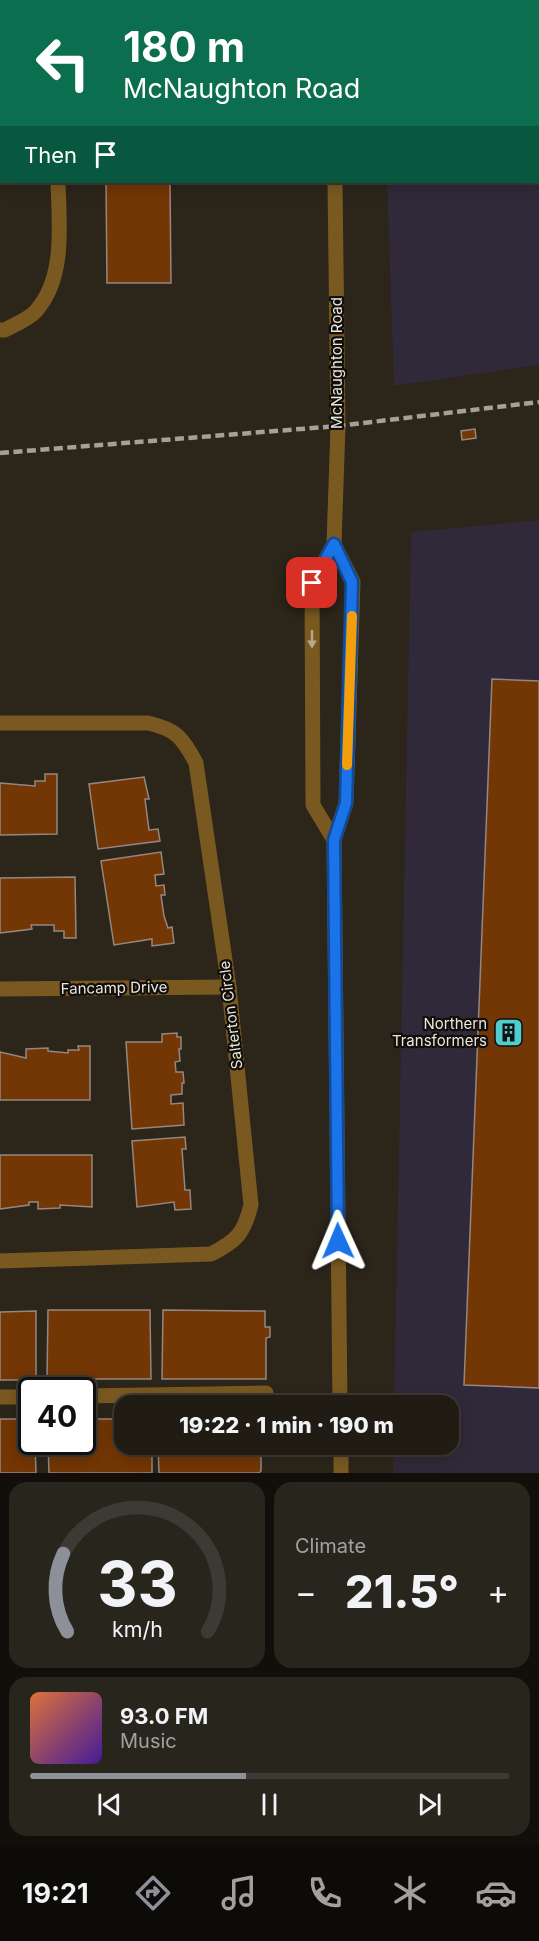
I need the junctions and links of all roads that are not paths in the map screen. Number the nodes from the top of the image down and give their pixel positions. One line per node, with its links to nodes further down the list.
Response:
1 (58, 183): 3 (street)
2 (335, 183): 4 (street, McNaughton Road)
3 (0, 330)
4 (334, 544): 6 (street, McNaughton Road); 6 (street, McNaughton Road, one-way to 6)
5 (0, 723): 7 (street, Salterton Circle)
6 (334, 840): 13 (street, McNaughton Road)
7 (229, 987): 8 (street, Fancamp Drive); 9 (street, Salterton Circle)
8 (0, 989)
9 (0, 1261)
10 (114, 1395): 14 (street)
11 (143, 1395): 12 (street)
12 (266, 1395)
13 (340, 1395)
14 (96, 1396)
15 (0, 1397): 16 (street)
16 (18, 1397)
17 (341, 1455): 18 (street)
18 (341, 1473)

